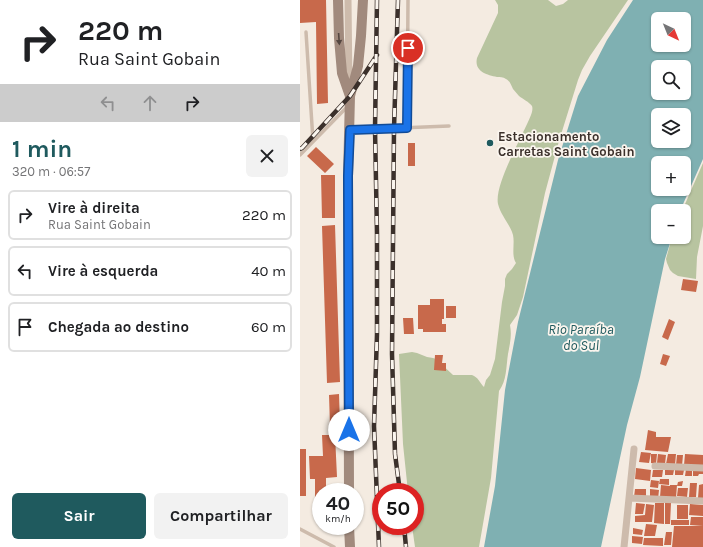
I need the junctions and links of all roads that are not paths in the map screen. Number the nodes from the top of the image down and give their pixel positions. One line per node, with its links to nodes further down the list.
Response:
1 (338, 0): 6 (main road, one-way to 6)
2 (348, 0): 6 (street)
3 (363, 0): 6 (main road)
4 (408, 0): 8 (lane)
5 (306, 32): 10 (lane)
6 (350, 100): 9 (main road); 10 (lane)
7 (449, 126): 8 (lane)
8 (407, 128): 9 (lane)
9 (350, 130): 15 (main road)
10 (313, 141): 11 (lane)
11 (300, 154)
12 (634, 449): 16 (street)
13 (654, 466): 14 (street)
14 (703, 468)
15 (349, 483)
16 (630, 498): 17 (street); 22 (street)
17 (703, 501)
18 (300, 529): 20 (lane)
19 (350, 535): 21 (main road)
20 (334, 547)
21 (350, 547)
22 (624, 547)

